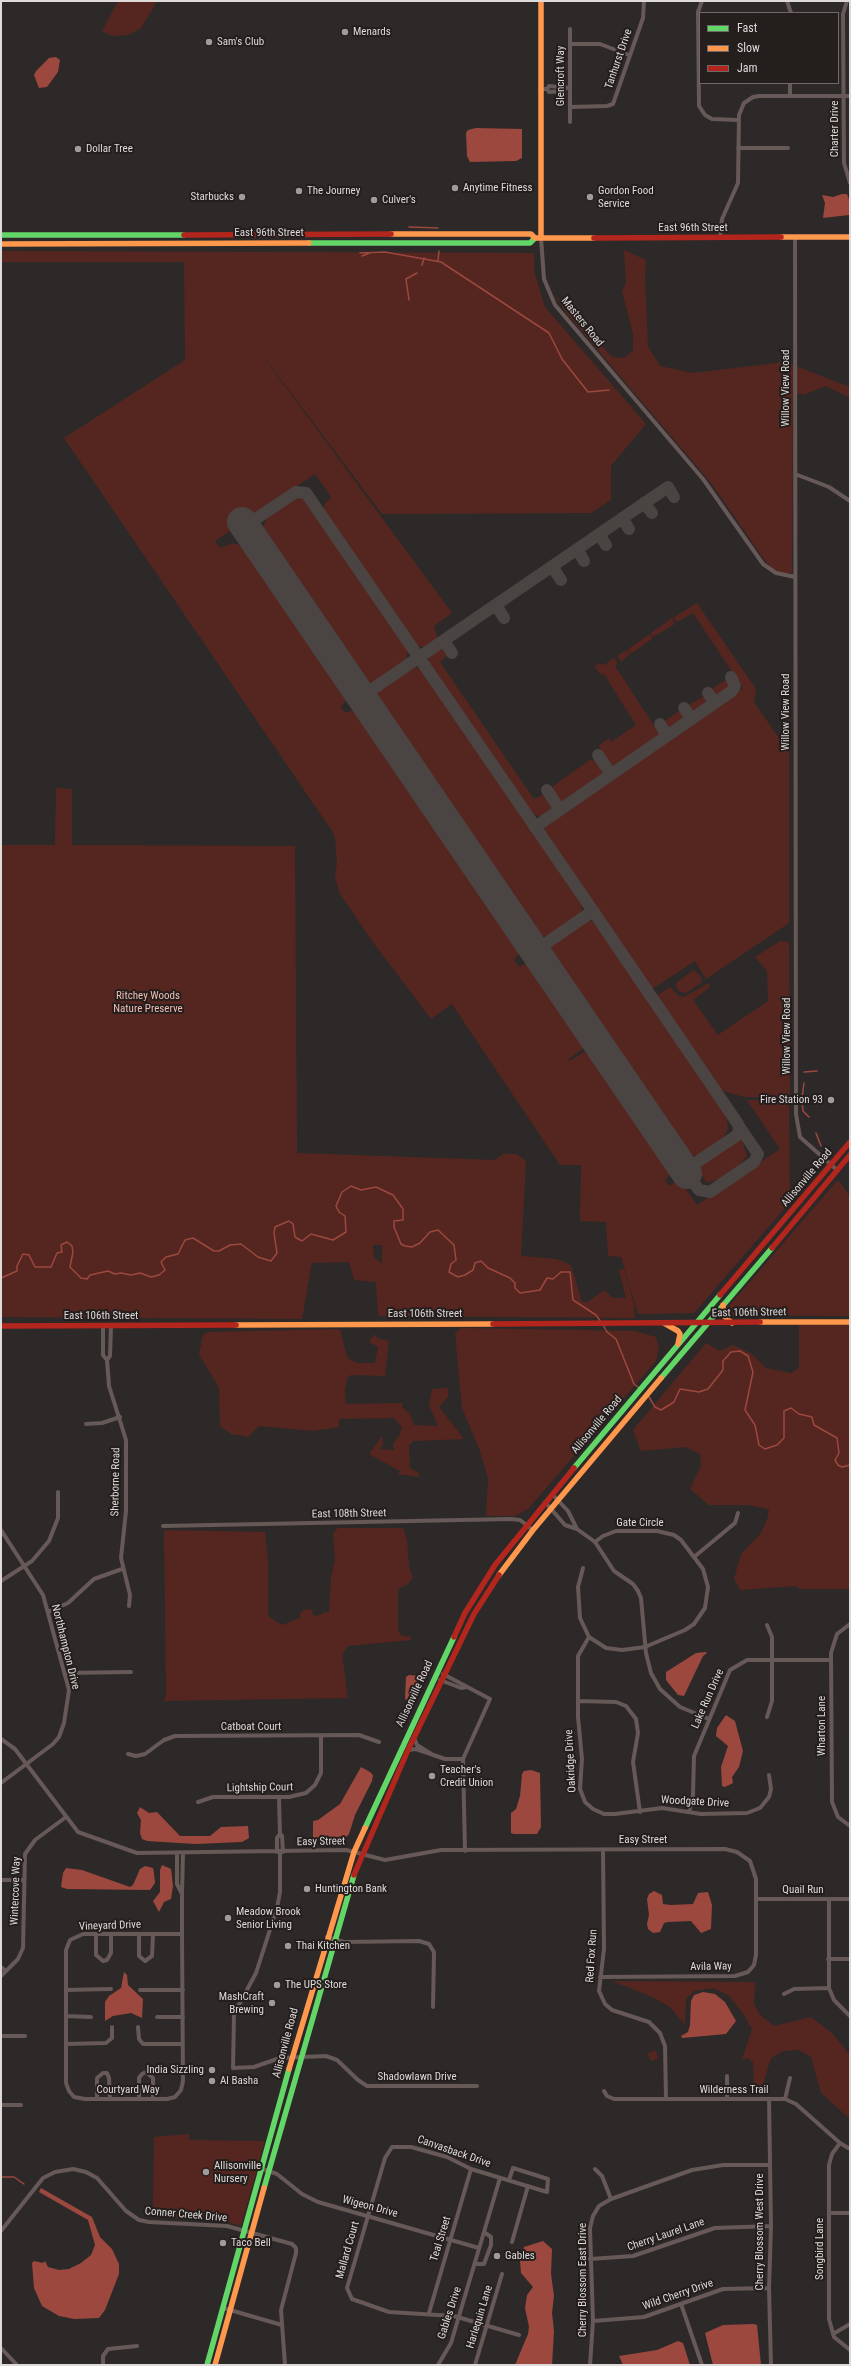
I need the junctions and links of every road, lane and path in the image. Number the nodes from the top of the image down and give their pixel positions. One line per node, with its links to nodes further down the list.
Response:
1 (540, 1): 11 (main road, Masters Road)
2 (644, 1): 9 (street, Tanhurst Drive)
3 (702, 1): 17 (street)
4 (787, 1): 6 (street)
5 (847, 2): 14 (street, Charter Drive)
6 (791, 12)
7 (570, 29): 8 (street, Glencroft Way)
8 (570, 44): 9 (street); 12 (street, Glencroft Way)
9 (629, 55): 16 (street, Tanhurst Drive)
10 (790, 84): 13 (street)
11 (540, 89): 12 (street); 26 (main road, Masters Road)
12 (567, 89): 16 (street, Glencroft Way)
13 (790, 96): 14 (street); 17 (street)
14 (843, 96): 15 (street); 21 (street, Charter Drive)
15 (850, 96)
16 (570, 107): 18 (street, Glencroft Way)
17 (738, 120): 19 (street)
18 (570, 122)
19 (738, 148): 20 (street); 27 (street)
20 (788, 148)
21 (850, 183)
22 (106, 234): 23 (main road, East 96th Street); 26 (main road, East 96th Street); 29 (main road)
23 (1, 235)
24 (795, 237): 25 (main road, East 96th Street); 27 (main road, East 96th Street); 30 (street, Willow View Road)
25 (850, 237)
26 (538, 238): 27 (main road, East 96th Street); 29 (main road, East 96th Street); 32 (street, Masters Road)
27 (720, 238)
28 (1, 244): 29 (main road, East 96th Street)
29 (54, 244)
30 (795, 474): 31 (street); 32 (street, Willow View Road)
31 (850, 501)
32 (795, 577): 35 (street, Willow View Road)
33 (850, 1142): 35 (main road, Allisonville Road)
34 (850, 1155): 36 (main road, Allisonville Road)
35 (830, 1165): 36 (street, Willow View Road); 40 (main road, Allisonville Road)
36 (837, 1170): 37 (main road, Allisonville Road)
37 (723, 1306): 41 (main road); 42 (main road, Allisonville Road)
38 (850, 1322): 41 (main road, East 106th Street)
39 (664, 1323): 40 (main road, East 106th Street); 45 (main road, East 106th Street); 46 (main road)
40 (696, 1323): 42 (main road, East 106th Street); 46 (main road, Allisonville Road)
41 (732, 1323): 42 (main road, East 106th Street)
42 (707, 1324): 52 (main road, Allisonville Road)
43 (1, 1326): 44 (main road, East 106th Street)
44 (103, 1326): 45 (main road, East 106th Street); 47 (street, Sherborne Road)
45 (111, 1326): 47 (street, Sherborne Road)
46 (677, 1346): 51 (main road, Allisonville Road)
47 (107, 1360): 48 (street, Sherborne Road)
48 (120, 1417): 49 (street); 65 (street, Sherborne Road)
49 (86, 1424)
50 (58, 1492): 63 (street)
51 (552, 1494): 52 (street); 53 (main road, Allisonville Road)
52 (558, 1501): 54 (main road, Allisonville Road); 58 (street)
53 (545, 1502): 54 (street); 56 (main road, Allisonville Road)
54 (551, 1508): 58 (street); 60 (main road, Allisonville Road)
55 (738, 1513): 62 (street)
56 (526, 1525): 57 (street, East 108th Street); 60 (street, East 108th Street); 75 (main road, Allisonville Road)
57 (163, 1526)
58 (577, 1529): 61 (street)
59 (1, 1530): 63 (street, Northhampton Drive)
60 (533, 1530): 78 (main road, Allisonville Road)
61 (595, 1542): 62 (street, Gate Circle); 72 (street)
62 (694, 1556): 72 (street, Gate Circle)
63 (25, 1566): 66 (street); 68 (street, Northhampton Drive)
64 (583, 1568): 71 (street)
65 (122, 1569): 67 (street, Sherborne Road); 68 (street)
66 (1, 1581)
67 (129, 1606)
68 (48, 1612): 77 (street, Northhampton Drive)
69 (850, 1624): 74 (street, Wharton Lane)
70 (767, 1625): 73 (street)
71 (589, 1637): 72 (street, Gate Circle); 82 (street, Oakridge Drive)
72 (646, 1646): 84 (street)
73 (772, 1660): 74 (street, Lake Run Drive); 83 (street); 84 (street, Lake Run Drive)
74 (831, 1660): 101 (street, Wharton Lane)
75 (437, 1671): 78 (street); 79 (main road, Allisonville Road)
76 (131, 1672): 77 (street)
77 (65, 1673): 93 (street, Northhampton Drive)
78 (444, 1674): 80 (main road, Allisonville Road); 81 (street)
79 (434, 1677): 80 (street); 105 (main road, Allisonville Road)
80 (441, 1681): 81 (street); 86 (main road, Allisonville Road)
81 (466, 1687): 92 (street)
82 (578, 1701): 98 (street); 98 (street, Oakridge Drive)
83 (766, 1717)
84 (709, 1719): 99 (street, Lake Run Drive)
85 (322, 1735): 88 (street, Catboat Court); 90 (street, Catboat Court); 96 (street, Lightship Court)
86 (414, 1738): 89 (main road, Allisonville Road); 91 (street)
87 (1, 1740): 93 (street, Easy Street)
88 (379, 1742)
89 (408, 1750): 91 (street); 108 (main road, Allisonville Road)
90 (128, 1754)
91 (433, 1754): 92 (street)
92 (463, 1759): 102 (street)
93 (26, 1764): 95 (street, Northhampton Drive); 100 (street, Easy Street)
94 (769, 1775): 99 (street, Woodgate Drive)
95 (1, 1782)
96 (279, 1798): 97 (street, Lightship Court); 104 (street)
97 (198, 1802)
98 (640, 1812): 99 (street, Woodgate Drive)
99 (689, 1812)
100 (66, 1817): 106 (street, Easy Street); 111 (street, Wintercove Way)
101 (848, 1825)
102 (465, 1850): 103 (street, Easy Street); 108 (street, Easy Street)
103 (603, 1850): 109 (street, Easy Street); 128 (street, Red Fox Run)
104 (280, 1852): 105 (street, Easy Street); 107 (street, Easy Street); 147 (street, Shadowlawn Drive)
105 (354, 1852): 108 (street, Easy Street); 121 (main road, Allisonville Road)
106 (177, 1853): 107 (street, Easy Street); 112 (street, Courtyard Way)
107 (183, 1853): 112 (street, Courtyard Way)
108 (362, 1854): 122 (main road, Allisonville Road)
109 (746, 1856): 113 (street, Avila Way)
110 (1, 1880): 111 (street)
111 (24, 1880): 126 (street, Wintercove Way)
112 (182, 1894): 120 (street, Courtyard Way)
113 (756, 1899): 114 (street, Quail Run); 128 (street, Avila Way)
114 (829, 1899): 115 (street, Quail Run); 123 (street)
115 (850, 1899)
116 (96, 1934): 117 (street, Vineyard Drive); 117 (street); 131 (street, Vineyard Drive)
117 (111, 1934): 118 (street, Vineyard Drive)
118 (139, 1934): 119 (street, Vineyard Drive); 119 (street)
119 (153, 1934): 120 (street, Vineyard Drive)
120 (182, 1934): 133 (street, Courtyard Way)
121 (327, 1937): 122 (street); 147 (main road, Allisonville Road)
122 (334, 1939): 135 (street); 147 (main road, Allisonville Road)
123 (828, 1959): 124 (street); 129 (street)
124 (850, 1959)
125 (1, 1967): 126 (street)
126 (6, 1971): 127 (street, Wintercove Way)
127 (1, 1976)
128 (600, 1977): 158 (street, Red Fox Run)
129 (829, 1988): 134 (street); 137 (street)
130 (111, 1989): 131 (street)
131 (66, 1990): 136 (street, Vineyard Drive)
132 (140, 1990): 133 (street)
133 (182, 1990): 140 (street, Courtyard Way)
134 (784, 1994)
135 (433, 2007)
136 (66, 2016): 138 (street); 145 (street, Vineyard Drive)
137 (850, 2016)
138 (91, 2017)
139 (157, 2017): 140 (street)
140 (183, 2017): 146 (street, Courtyard Way)
141 (112, 2027): 145 (street)
142 (138, 2027): 146 (street)
143 (1, 2036): 144 (street)
144 (25, 2036)
145 (66, 2044): 152 (street, Vineyard Drive)
146 (182, 2044): 157 (street, Courtyard Way)
147 (297, 2057): 150 (street, Shadowlawn Drive); 167 (main road, Allisonville Road); 170 (main road, Allisonville Road)
148 (727, 2076): 159 (street)
149 (790, 2078): 160 (street)
150 (477, 2086)
151 (604, 2091): 158 (street, Wilderness Trail)
152 (72, 2095): 154 (street, Courtyard Way)
153 (769, 2098): 159 (street, Wilderness Trail); 160 (street, Wilderness Trail); 166 (street, Cherry Blossom West Drive)
154 (97, 2099): 155 (street, Courtyard Way); 155 (street)
155 (110, 2099): 156 (street, Courtyard Way)
156 (139, 2099): 157 (street, Courtyard Way); 157 (street)
157 (153, 2099)
158 (666, 2099): 159 (street, Wilderness Trail)
159 (727, 2099)
160 (785, 2099): 163 (street, Wilderness Trail)
161 (1, 2105): 162 (street)
162 (21, 2105)
163 (840, 2143): 165 (street, Wilderness Trail); 175 (street, Songbird Lane)
164 (392, 2147): 168 (street, Canvasback Drive); 177 (street, Mallard Court)
165 (850, 2149)
166 (769, 2165): 174 (street, Cherry Blossom East Drive); 178 (street, Cherry Blossom West Drive)
167 (263, 2169): 170 (street, Wigeon Drive); 181 (main road, Allisonville Road)
168 (471, 2169): 171 (street, Canvasback Drive); 182 (street, Teal Street)
169 (595, 2169): 174 (street)
170 (270, 2171): 177 (street, Wigeon Drive); 181 (main road, Allisonville Road)
171 (500, 2178): 172 (street, Canvasback Drive); 180 (street, Gables Drive)
172 (509, 2180): 173 (street, Canvasback Drive); 173 (street, Canvasback Drive)
173 (528, 2186): 183 (street)
174 (611, 2199): 185 (street, Cherry Blossom East Drive)
175 (829, 2213): 176 (street); 198 (street, Songbird Lane)
176 (850, 2213)
177 (368, 2216): 182 (street, Wigeon Drive); 192 (street, Mallard Court)
178 (772, 2226): 185 (street, Cherry Laurel Lane); 188 (street, Cherry Blossom West Drive)
179 (1, 2231): 181 (street, Conner Creek Drive)
180 (484, 2232): 184 (street, Gables Drive); 186 (street)
181 (249, 2233): 190 (main road, Allisonville Road); 191 (main road, Allisonville Road); 196 (street, Conner Creek Drive)
182 (450, 2239): 184 (street, Wigeon Drive); 192 (street, Teal Street)
183 (512, 2242)
184 (479, 2248): 186 (street, Gables Drive)
185 (590, 2259): 194 (street, Cherry Blossom East Drive)
186 (475, 2264): 193 (street, Gables Drive)
187 (502, 2274): 197 (street, Harlequin Lane)
188 (769, 2288): 189 (street, Wild Cherry Drive); 212 (street, Cherry Blossom West Drive)
189 (681, 2304): 194 (street, Wild Cherry Drive); 211 (street)
190 (224, 2308): 191 (street); 205 (main road, Allisonville Road)
191 (231, 2310): 196 (street); 206 (main road, Allisonville Road)
192 (429, 2313): 193 (street)
193 (459, 2317): 197 (street); 208 (street, Gables Drive)
194 (592, 2321): 210 (street, Cherry Blossom East Drive)
195 (850, 2324): 198 (street)
196 (282, 2325): 207 (street)
197 (487, 2325): 199 (street); 209 (street, Harlequin Lane)
198 (833, 2334): 202 (street)
199 (519, 2336)
200 (137, 2346): 204 (street)
201 (1, 2348): 203 (street)
202 (850, 2350)
203 (17, 2365)
204 (103, 2365)
205 (207, 2365)
206 (216, 2365)
207 (285, 2365)
208 (438, 2365)
209 (475, 2365)
210 (590, 2365)
211 (702, 2365)
212 (771, 2365)

